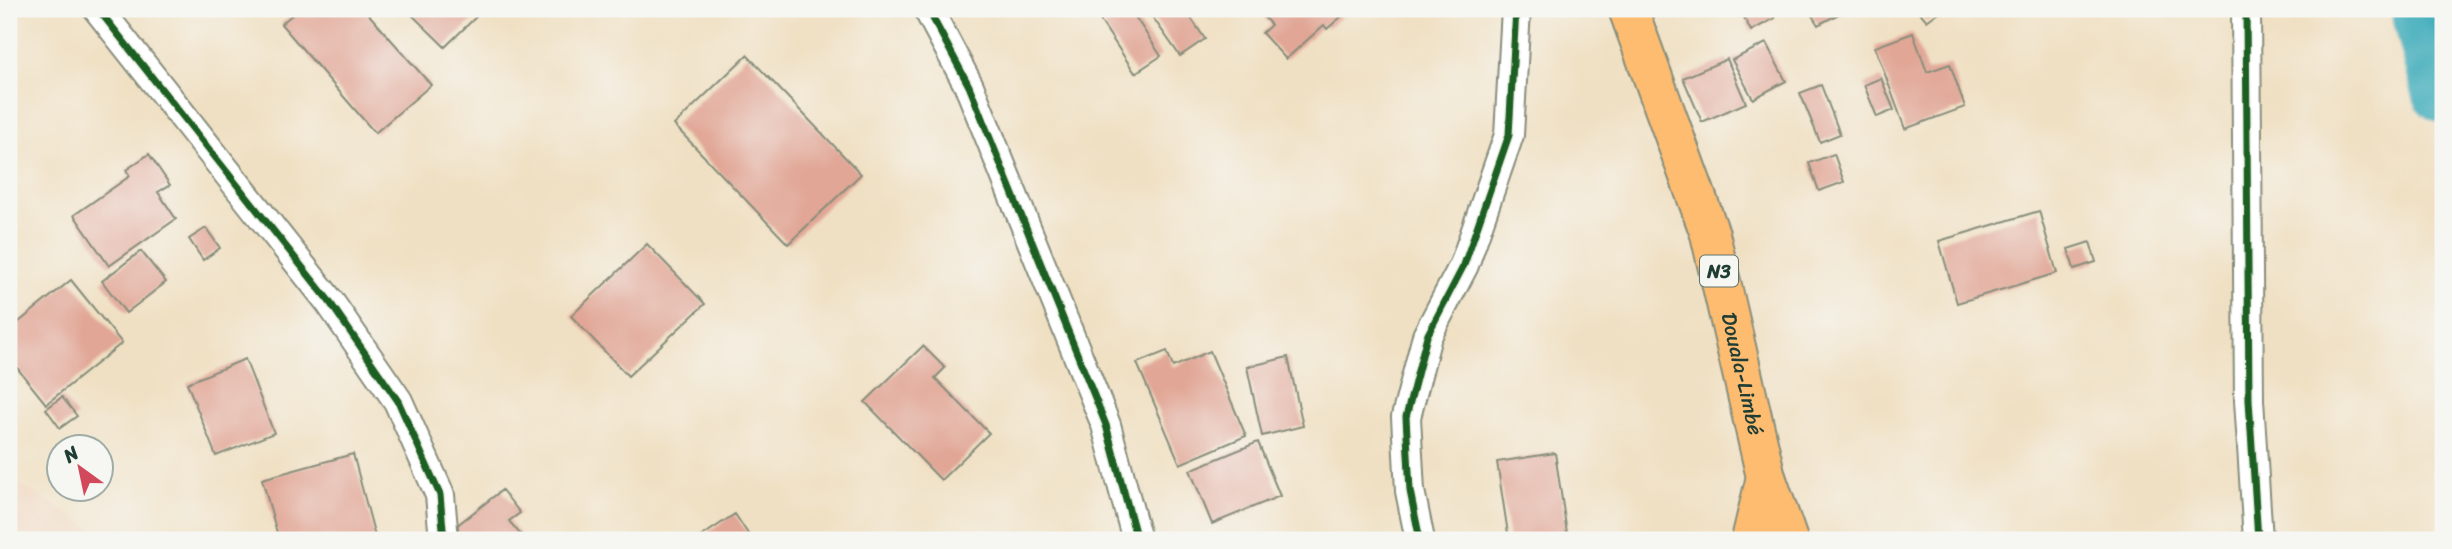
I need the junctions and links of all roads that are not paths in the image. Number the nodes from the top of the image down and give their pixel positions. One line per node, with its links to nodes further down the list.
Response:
1 (928, 9): 8 (street)
2 (1516, 9): 9 (street)
3 (1628, 9): 6 (highway, Douala-Limbé / N3)
4 (2246, 9): 12 (street)
5 (104, 11): 7 (street)
6 (1766, 477): 10 (highway); 11 (highway, Douala-Limbé / N3)
7 (444, 540)
8 (1138, 540)
9 (1420, 540)
10 (1751, 540)
11 (1788, 540)
12 (2258, 540)

